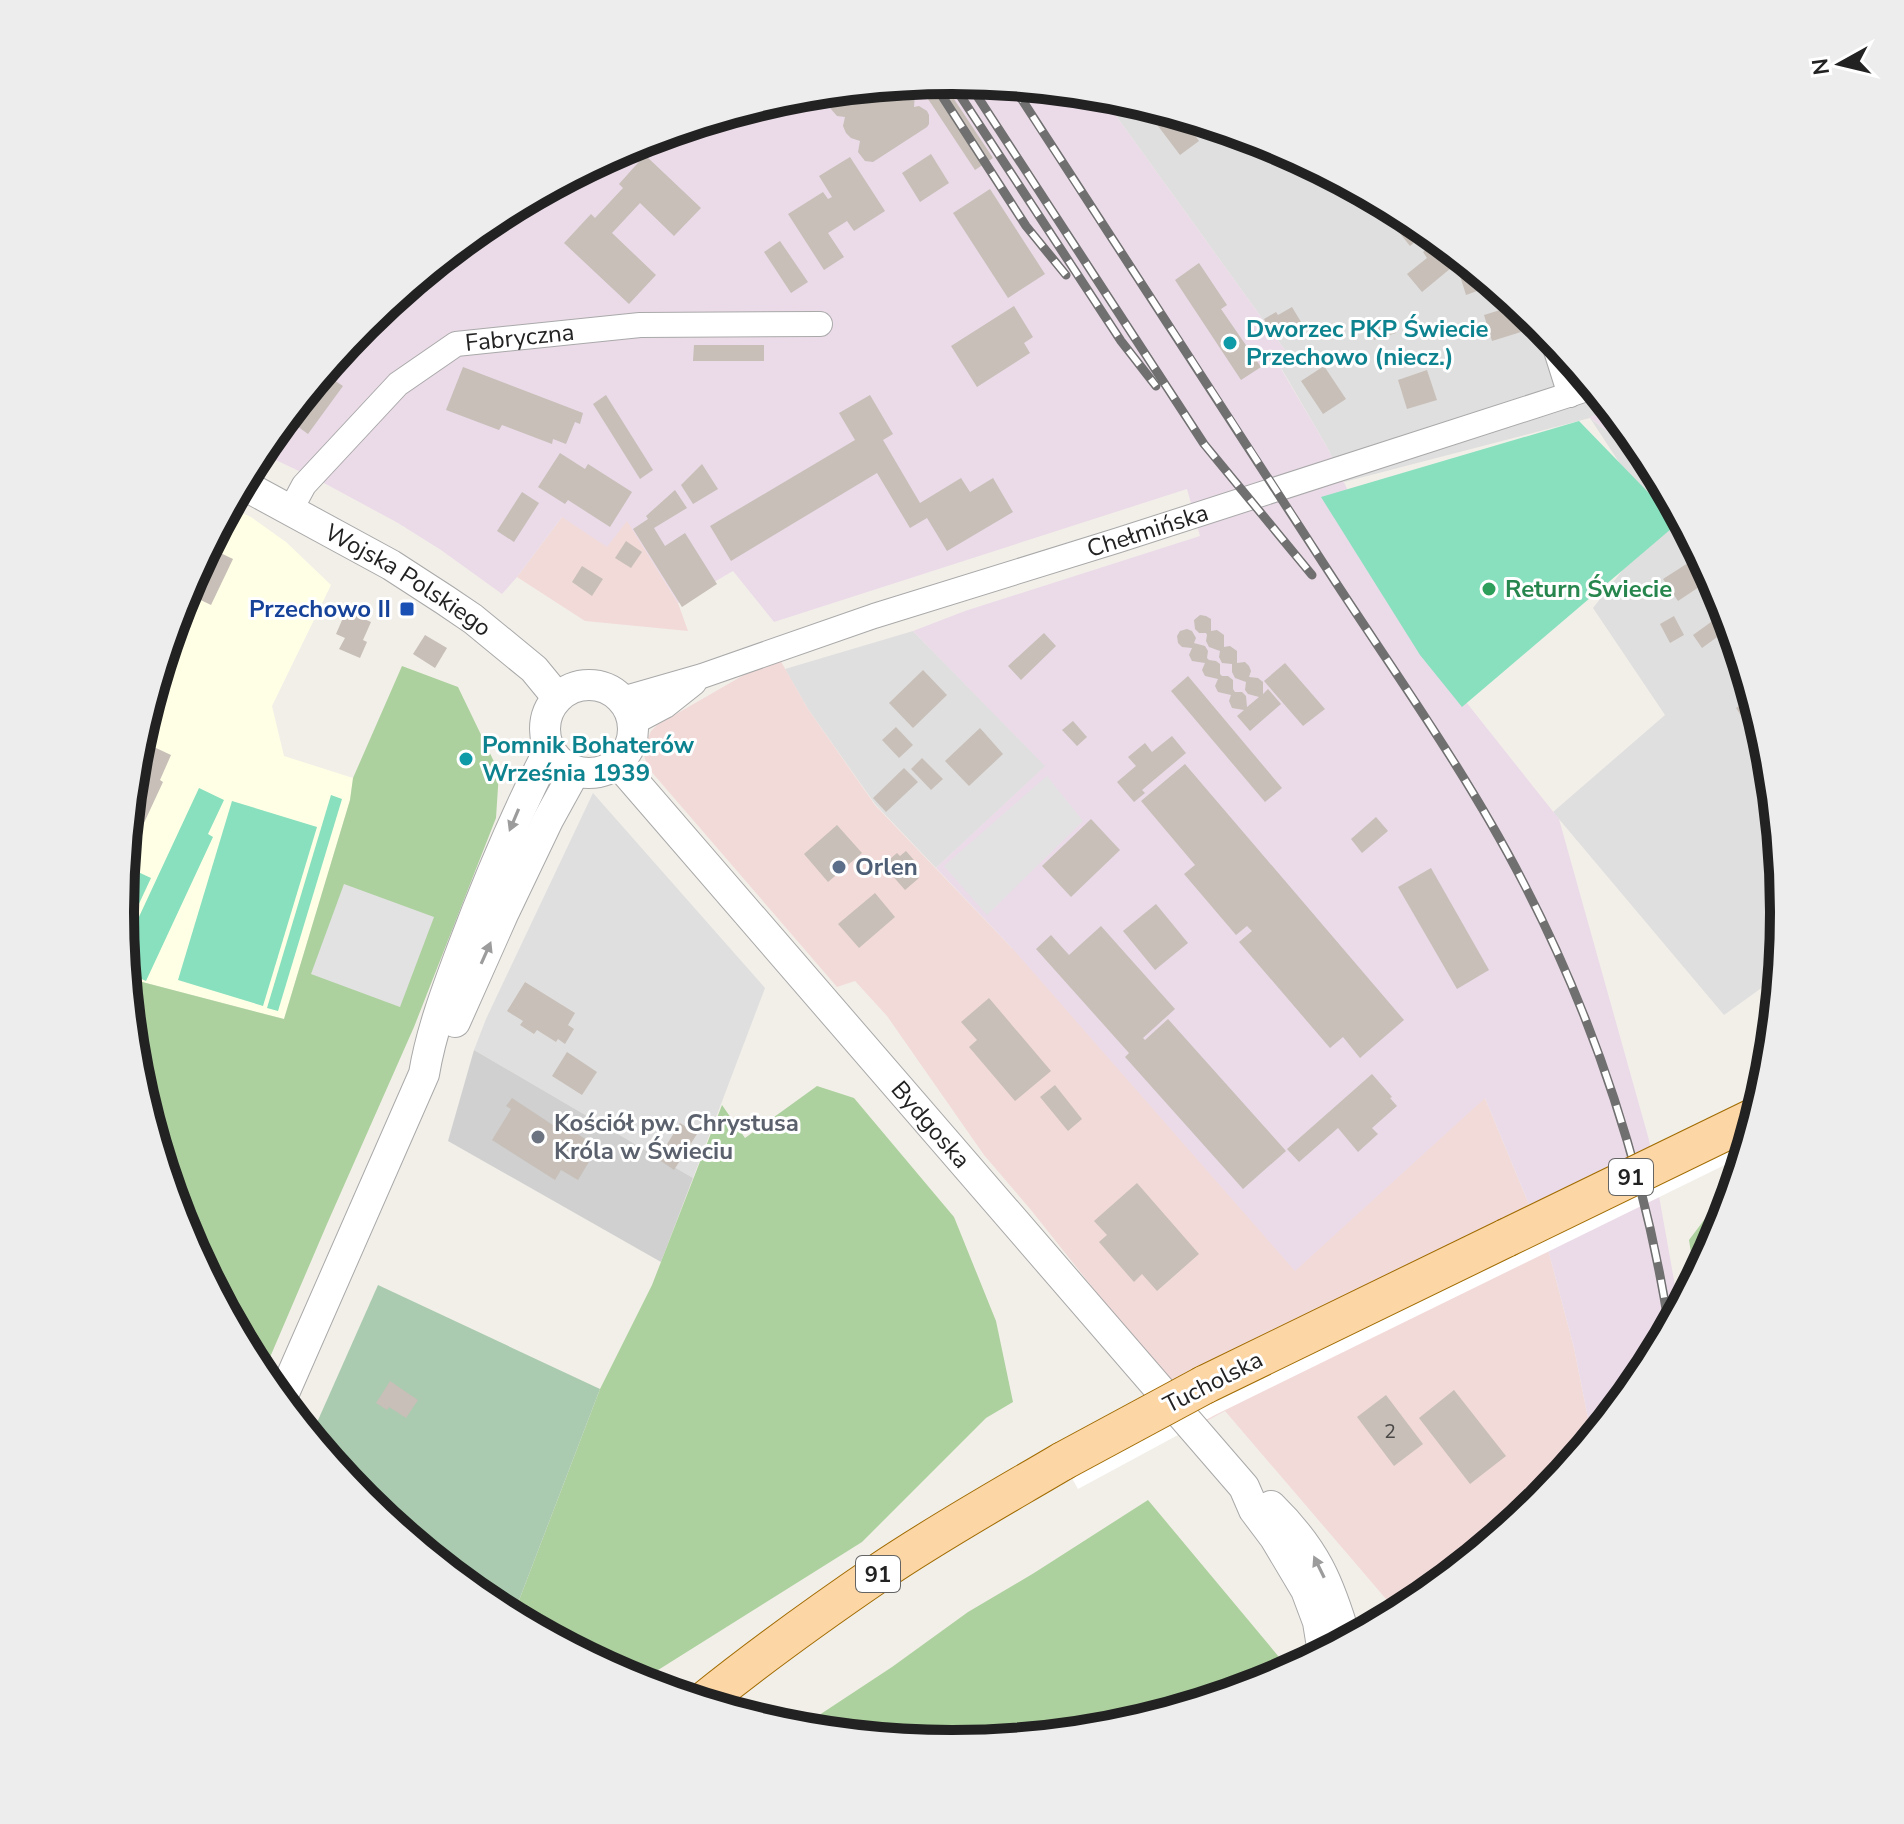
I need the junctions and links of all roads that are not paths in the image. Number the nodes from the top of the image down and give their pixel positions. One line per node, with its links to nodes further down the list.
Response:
1 (820, 324): 4 (street, Fabryczna)
2 (1581, 391): 6 (street, Chełmińska)
3 (252, 490): 4 (street, Wojska Polskiego)
4 (290, 511): 5 (street, Wojska Polskiego)
5 (557, 697): 6 (street); 7 (street)
6 (628, 711): 8 (street)
7 (549, 750): 9 (street); 10 (street, one-way to 10)
8 (618, 763): 9 (street); 13 (street, Bydgoska)
9 (575, 771): 10 (street, one-way to 9)
10 (424, 1074): 12 (street)
11 (1742, 1123): 16 (main road, Tucholska / 91, bridge)
12 (287, 1387)
13 (1244, 1487): 14 (street, Bydgoska, one-way to 13); 15 (street, Bydgoska)
14 (1343, 1630)
15 (1321, 1642)
16 (713, 1694)

